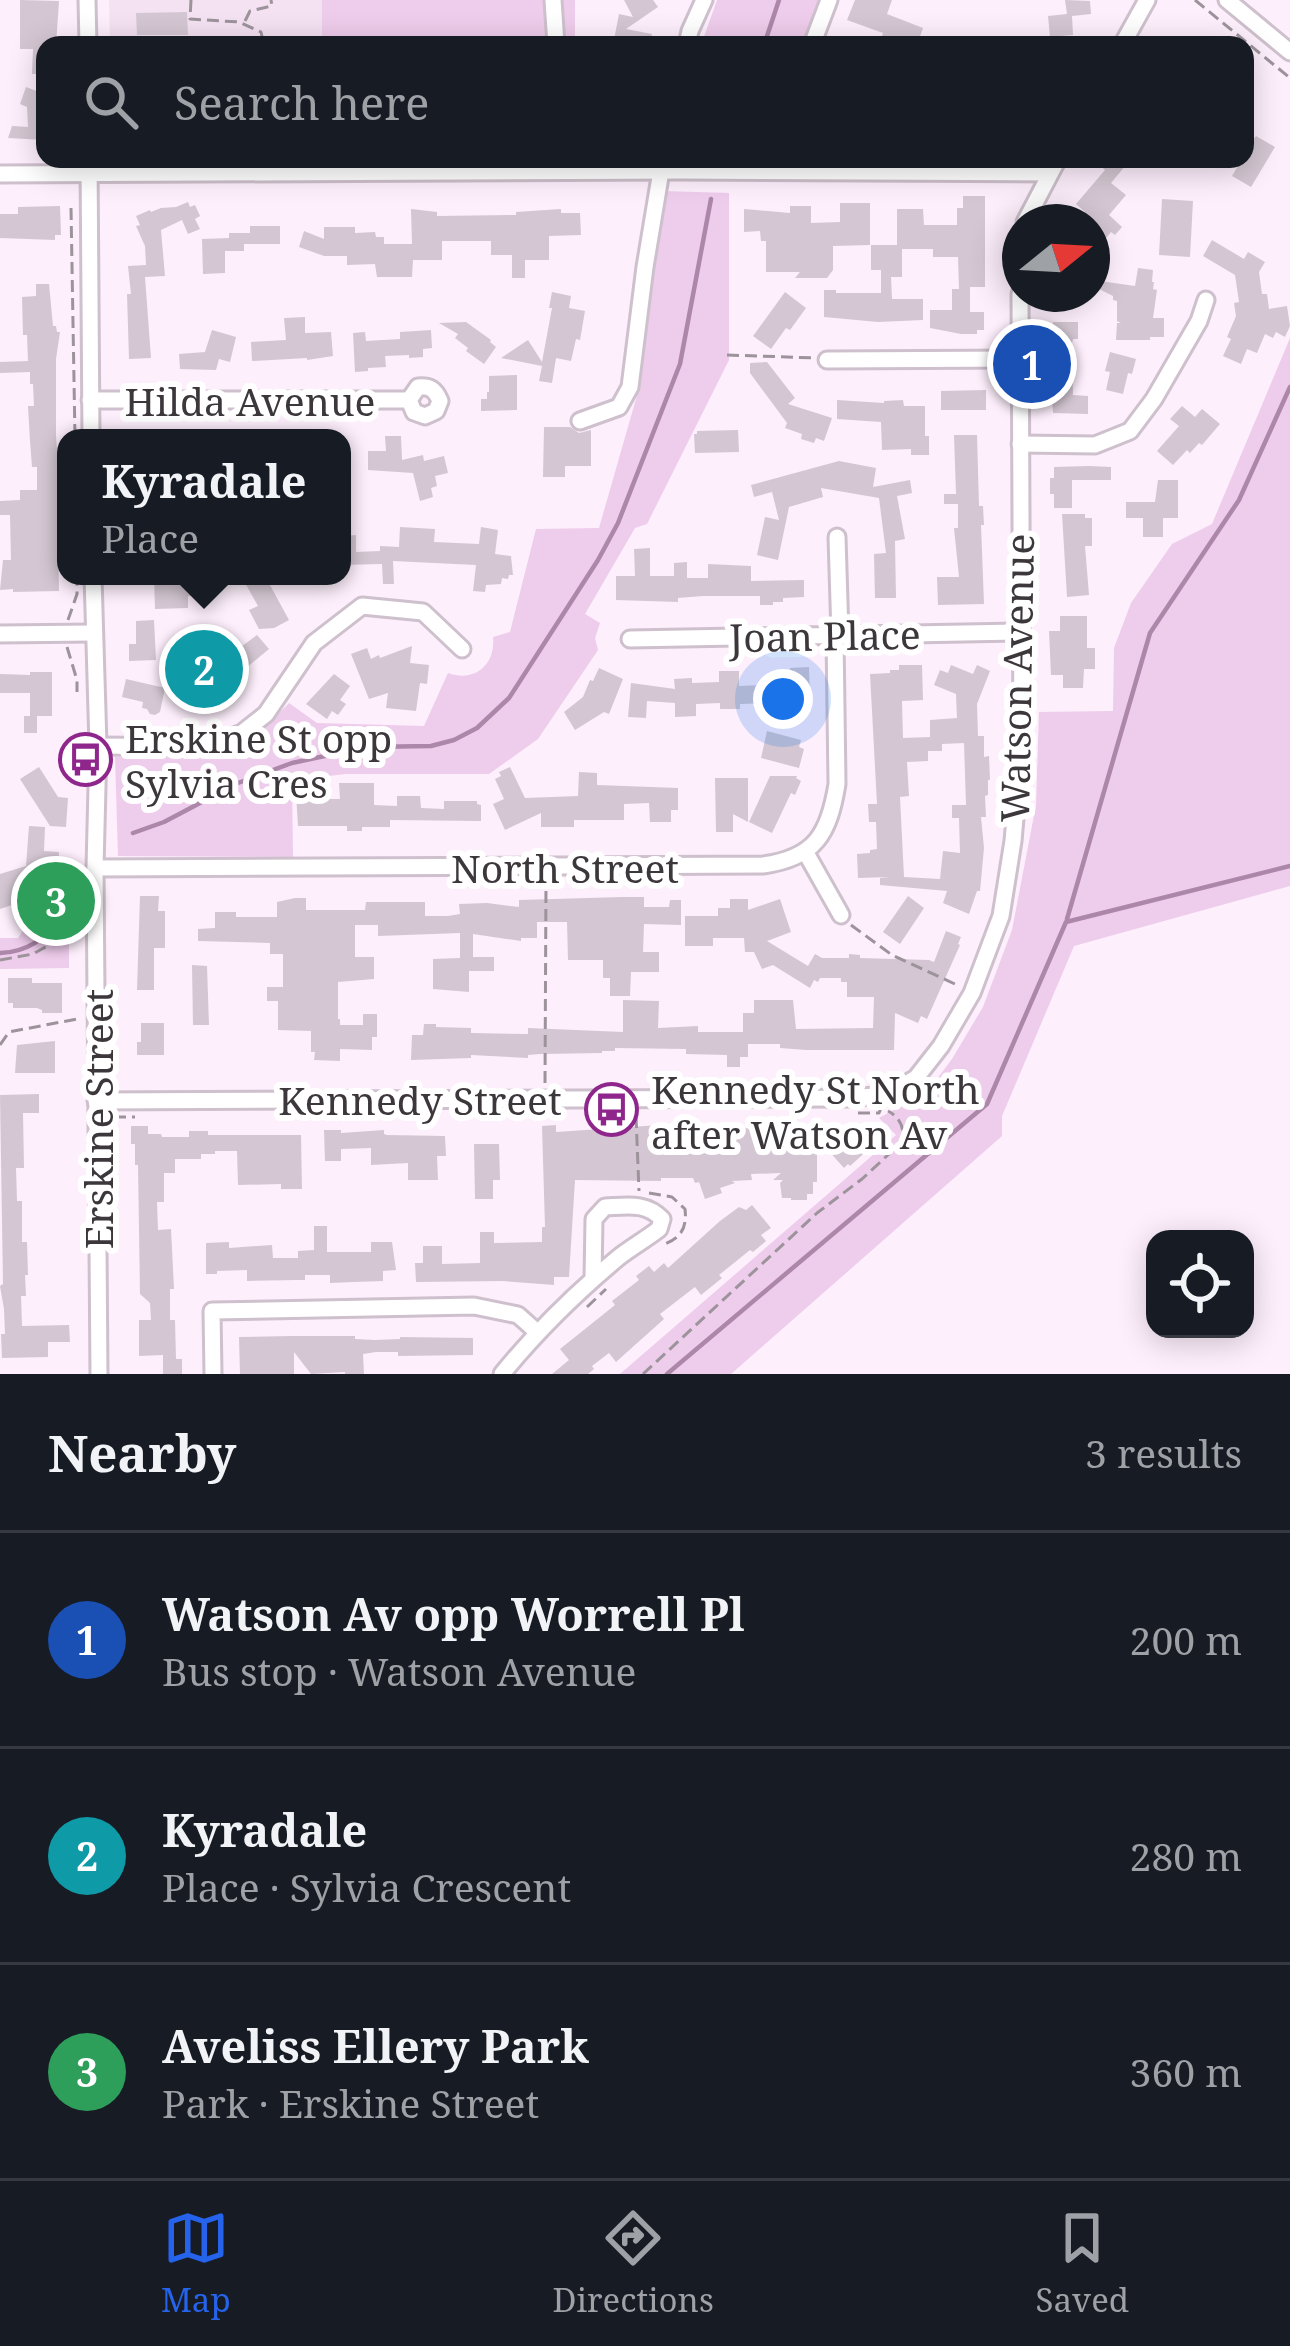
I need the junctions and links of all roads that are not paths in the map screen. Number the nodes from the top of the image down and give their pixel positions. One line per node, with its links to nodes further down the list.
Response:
1 (87, 0): 7 (street)
2 (554, 0): 8 (street)
3 (704, 0): 9 (street)
4 (830, 0): 10 (street)
5 (1147, 0): 11 (street)
6 (1226, 0): 12 (street)
7 (88, 36)
8 (556, 36)
9 (689, 36)
10 (816, 36)
11 (1127, 36)
12 (1290, 52)
13 (76, 168): 17 (street)
14 (89, 168): 23 (street)
15 (668, 168): 25 (street)
16 (1053, 168): 18 (street)
17 (0, 174)
18 (1034, 204)
19 (1206, 300): 27 (street)
20 (1020, 312): 21 (street, Watson Avenue)
21 (1020, 359): 22 (street); 27 (street, Watson Avenue)
22 (826, 360)
23 (91, 400): 24 (street, Hilda Avenue); 26 (street)
24 (409, 400)
25 (580, 421)
26 (91, 429)
27 (1020, 444): 30 (street, Watson Avenue)
28 (837, 537): 33 (street)
29 (93, 585): 31 (street, Erskine Street)
30 (1021, 632): 33 (street, Joan Place); 41 (street, Watson Avenue)
31 (94, 633): 32 (street); 36 (street, Erskine Street)
32 (0, 634)
33 (837, 635): 34 (street, Joan Place); 37 (street)
34 (630, 638)
35 (462, 649): 36 (street)
36 (98, 746): 38 (street, Erskine Street)
37 (806, 854): 38 (street, North Street); 39 (street)
38 (95, 868): 40 (street, Erskine Street)
39 (841, 915)
40 (96, 1101): 41 (street, Kennedy Street); 44 (street, Erskine Street)
41 (884, 1101)
42 (593, 1280): 42 (street); 43 (street)
43 (537, 1332): 45 (street); 46 (street)
44 (99, 1374)
45 (213, 1374)
46 (502, 1374)

